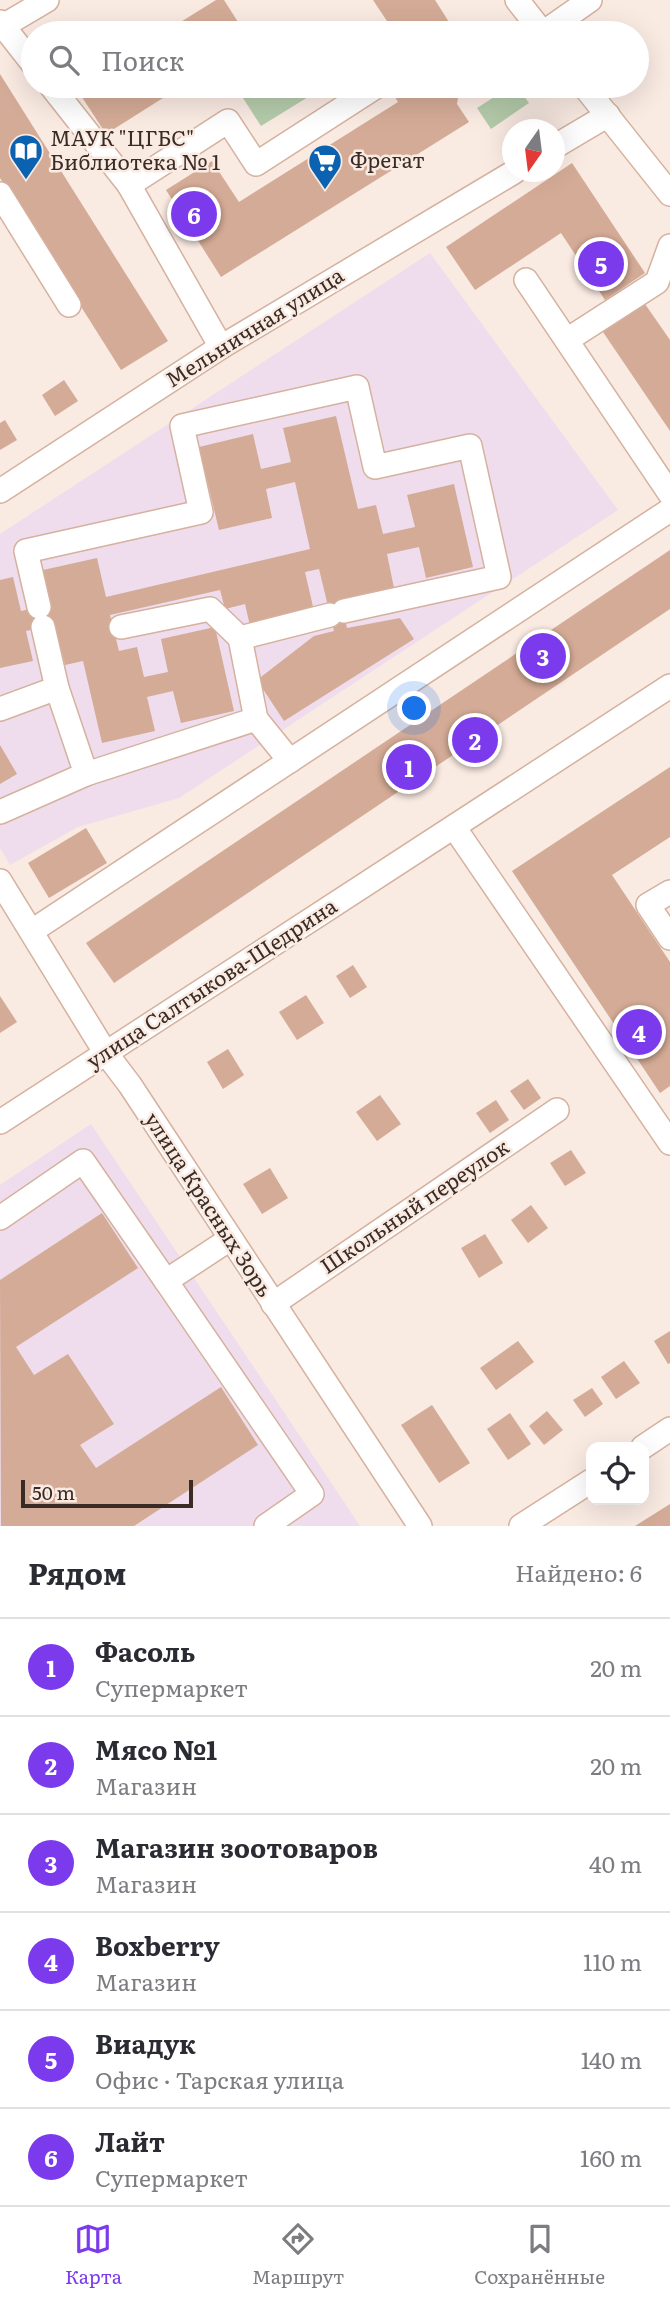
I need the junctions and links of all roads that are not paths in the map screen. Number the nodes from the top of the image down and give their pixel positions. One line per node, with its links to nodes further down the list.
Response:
1 (47, 0): 6 (street)
2 (517, 0): 4 (street)
3 (590, 0): 5 (street)
4 (534, 21)
5 (560, 21)
6 (2, 24): 7 (street)
7 (21, 49)
8 (60, 98): 14 (street)
9 (358, 98): 14 (street)
10 (594, 98): 11 (street)
11 (608, 115): 12 (street); 16 (street)
12 (565, 141)
13 (502, 179): 21 (street, Мельничная улица)
14 (129, 185): 21 (street)
15 (0, 194): 19 (street)
16 (670, 194)
17 (670, 246): 20 (street)
18 (526, 280): 20 (street)
19 (69, 305)
20 (567, 341): 23 (street)
21 (221, 347): 22 (street, Мельничная улица)
22 (0, 491)
23 (670, 494)
24 (670, 510): 31 (street)
25 (121, 627): 26 (street)
26 (240, 638): 27 (street); 30 (street)
27 (57, 688): 29 (street); 32 (street)
28 (669, 688): 34 (street, улица Салтыкова-Щедрина)
29 (0, 709)
30 (256, 719): 31 (street); 32 (street)
31 (290, 761): 37 (street)
32 (86, 774): 33 (street)
33 (0, 812)
34 (454, 827): 39 (street, улица Салтыкова-Щедрина); 41 (street)
35 (0, 881): 37 (street, улица Красных Зорь)
36 (670, 892): 38 (street)
37 (32, 931): 39 (street, улица Красных Зорь)
38 (670, 938)
39 (105, 1052): 42 (street, улица Салтыкова-Щедрина); 45 (street, улица Красных Зорь)
40 (557, 1110): 47 (street, Школьный переулок)
41 (662, 1113): 43 (street)
42 (0, 1122)
43 (670, 1143)
44 (0, 1218): 46 (street)
45 (230, 1239): 46 (street); 47 (street, улица Красных Зорь)
46 (166, 1281): 51 (street)
47 (273, 1304): 52 (street, улица Красных Зорь)
48 (670, 1429): 49 (street)
49 (649, 1443)
50 (586, 1483): 53 (street)
51 (266, 1526)
52 (420, 1526)
53 (521, 1526)

